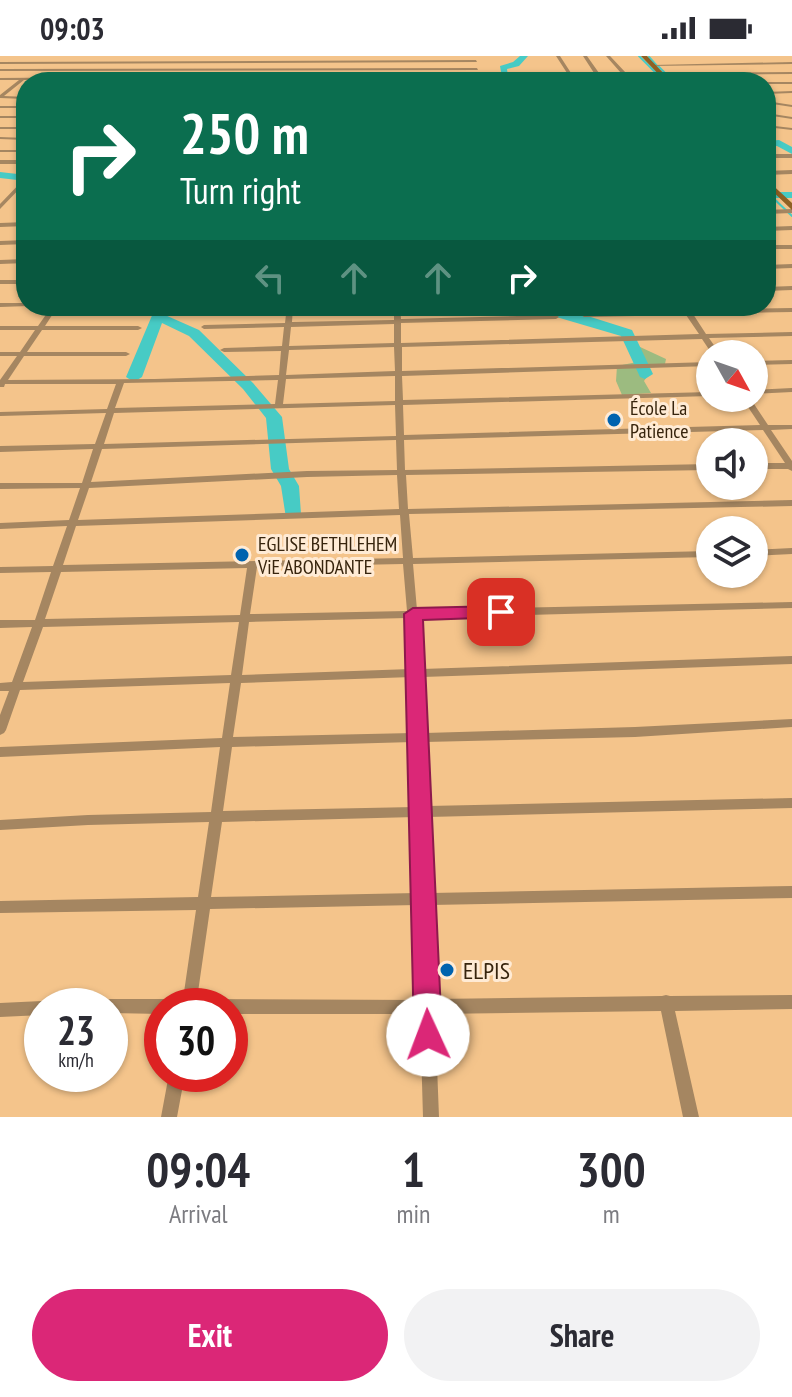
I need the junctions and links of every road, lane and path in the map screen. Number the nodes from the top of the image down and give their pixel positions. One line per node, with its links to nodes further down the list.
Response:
1 (139, 56): 14 (street)
2 (608, 56): 31 (street)
3 (655, 56): 8 (street)
4 (683, 56): 18 (street)
5 (732, 56): 17 (street)
6 (758, 56): 16 (street)
7 (784, 56): 35 (street)
8 (644, 57): 20 (main road)
9 (382, 58): 10 (street); 13 (street); 22 (street)
10 (415, 58): 11 (street)
11 (476, 58): 23 (street)
12 (714, 58): 19 (street)
13 (251, 59): 14 (street); 27 (street)
14 (133, 62): 15 (street); 26 (street)
15 (0, 63)
16 (778, 63): 17 (street); 35 (street)
17 (755, 64): 19 (street); 34 (street)
18 (708, 65): 19 (street); 20 (street)
19 (733, 65)
20 (653, 66): 32 (main road)
21 (538, 68): 30 (street)
22 (383, 69): 23 (street); 27 (street); 28 (street)
23 (477, 69): 29 (street)
24 (0, 70): 25 (street)
25 (107, 70): 26 (street)
26 (127, 70): 27 (street)
27 (246, 70)
28 (383, 72)
29 (478, 72)
30 (539, 72)
31 (623, 72)
32 (659, 72)
33 (776, 73): 34 (street)
34 (779, 73): 35 (street)
35 (791, 76)
36 (16, 85): 37 (street)
37 (0, 97)
38 (16, 190): 40 (street)
39 (776, 192): 41 (main road)
40 (0, 207)
41 (792, 210)
42 (48, 316): 51 (street)
43 (289, 316): 48 (street)
44 (397, 316): 47 (street)
45 (691, 316): 54 (street)
46 (556, 317): 47 (street)
47 (397, 321): 48 (street); 55 (street)
48 (288, 324): 49 (street); 56 (street)
49 (204, 327)
50 (0, 328): 51 (street)
51 (39, 328): 52 (street); 59 (street)
52 (138, 328)
53 (792, 334): 54 (street)
54 (705, 338): 55 (street)
55 (398, 346): 56 (street); 64 (street)
56 (285, 349): 57 (street); 65 (street)
57 (224, 350)
58 (0, 354): 59 (street)
59 (23, 354): 60 (street); 67 (street)
60 (126, 354)
61 (792, 362): 62 (street)
62 (768, 363)
63 (696, 364): 64 (street)
64 (398, 372): 65 (street); 71 (street)
65 (282, 376): 66 (street); 72 (street)
66 (121, 381): 67 (street); 73 (street)
67 (1, 384)
68 (792, 390): 69 (street)
69 (768, 391)
70 (696, 394): 71 (street)
71 (398, 402): 72 (street); 78 (street)
72 (279, 405): 73 (street)
73 (110, 412): 75 (street); 79 (street)
74 (756, 412): 76 (street)
75 (0, 414)
76 (766, 427): 77 (street); 78 (street); 82 (street)
77 (792, 427)
78 (399, 438): 79 (street); 84 (street)
79 (99, 448): 80 (street); 85 (street)
80 (0, 449)
81 (768, 466): 82 (street)
82 (792, 466)
83 (696, 467): 84 (street)
84 (401, 473): 85 (street); 88 (street)
85 (86, 484): 86 (street); 89 (street)
86 (0, 486)
87 (792, 503): 88 (street)
88 (404, 514): 89 (street); 94 (street)
89 (70, 524): 90 (street); 97 (street)
90 (0, 526)
91 (792, 551): 92 (street)
92 (768, 552)
93 (696, 554): 94 (street)
94 (406, 561): 95 (street); 99 (street)
95 (252, 566): 97 (street); 100 (street)
96 (0, 570): 97 (street)
97 (55, 570): 101 (street)
98 (792, 605): 99 (street)
99 (413, 614): 100 (street); 104 (street)
100 (246, 618): 101 (street); 105 (street)
101 (41, 623): 102 (street); 106 (street)
102 (0, 624)
103 (792, 660): 104 (street)
104 (417, 672): 105 (street); 110 (street)
105 (236, 677): 106 (street); 111 (street)
106 (17, 686): 107 (street); 109 (street)
107 (0, 687)
108 (792, 723): 110 (street)
109 (0, 730)
110 (419, 738): 111 (street); 114 (street)
111 (228, 742): 112 (street); 115 (street)
112 (0, 752)
113 (792, 803): 114 (street)
114 (421, 813): 115 (street); 118 (street)
115 (217, 818): 116 (street); 119 (street)
116 (0, 825)
117 (792, 892): 118 (street)
118 (424, 899): 119 (street); 125 (street)
119 (205, 901): 120 (street); 121 (street)
120 (0, 907)
121 (192, 988)
122 (666, 1002): 123 (street); 125 (street); 131 (street)
123 (792, 1002)
124 (248, 1005): 125 (street)
125 (427, 1007): 130 (street)
126 (24, 1009): 127 (street)
127 (0, 1010)
128 (174, 1092): 129 (street)
129 (169, 1117)
130 (431, 1117)
131 (691, 1117)

